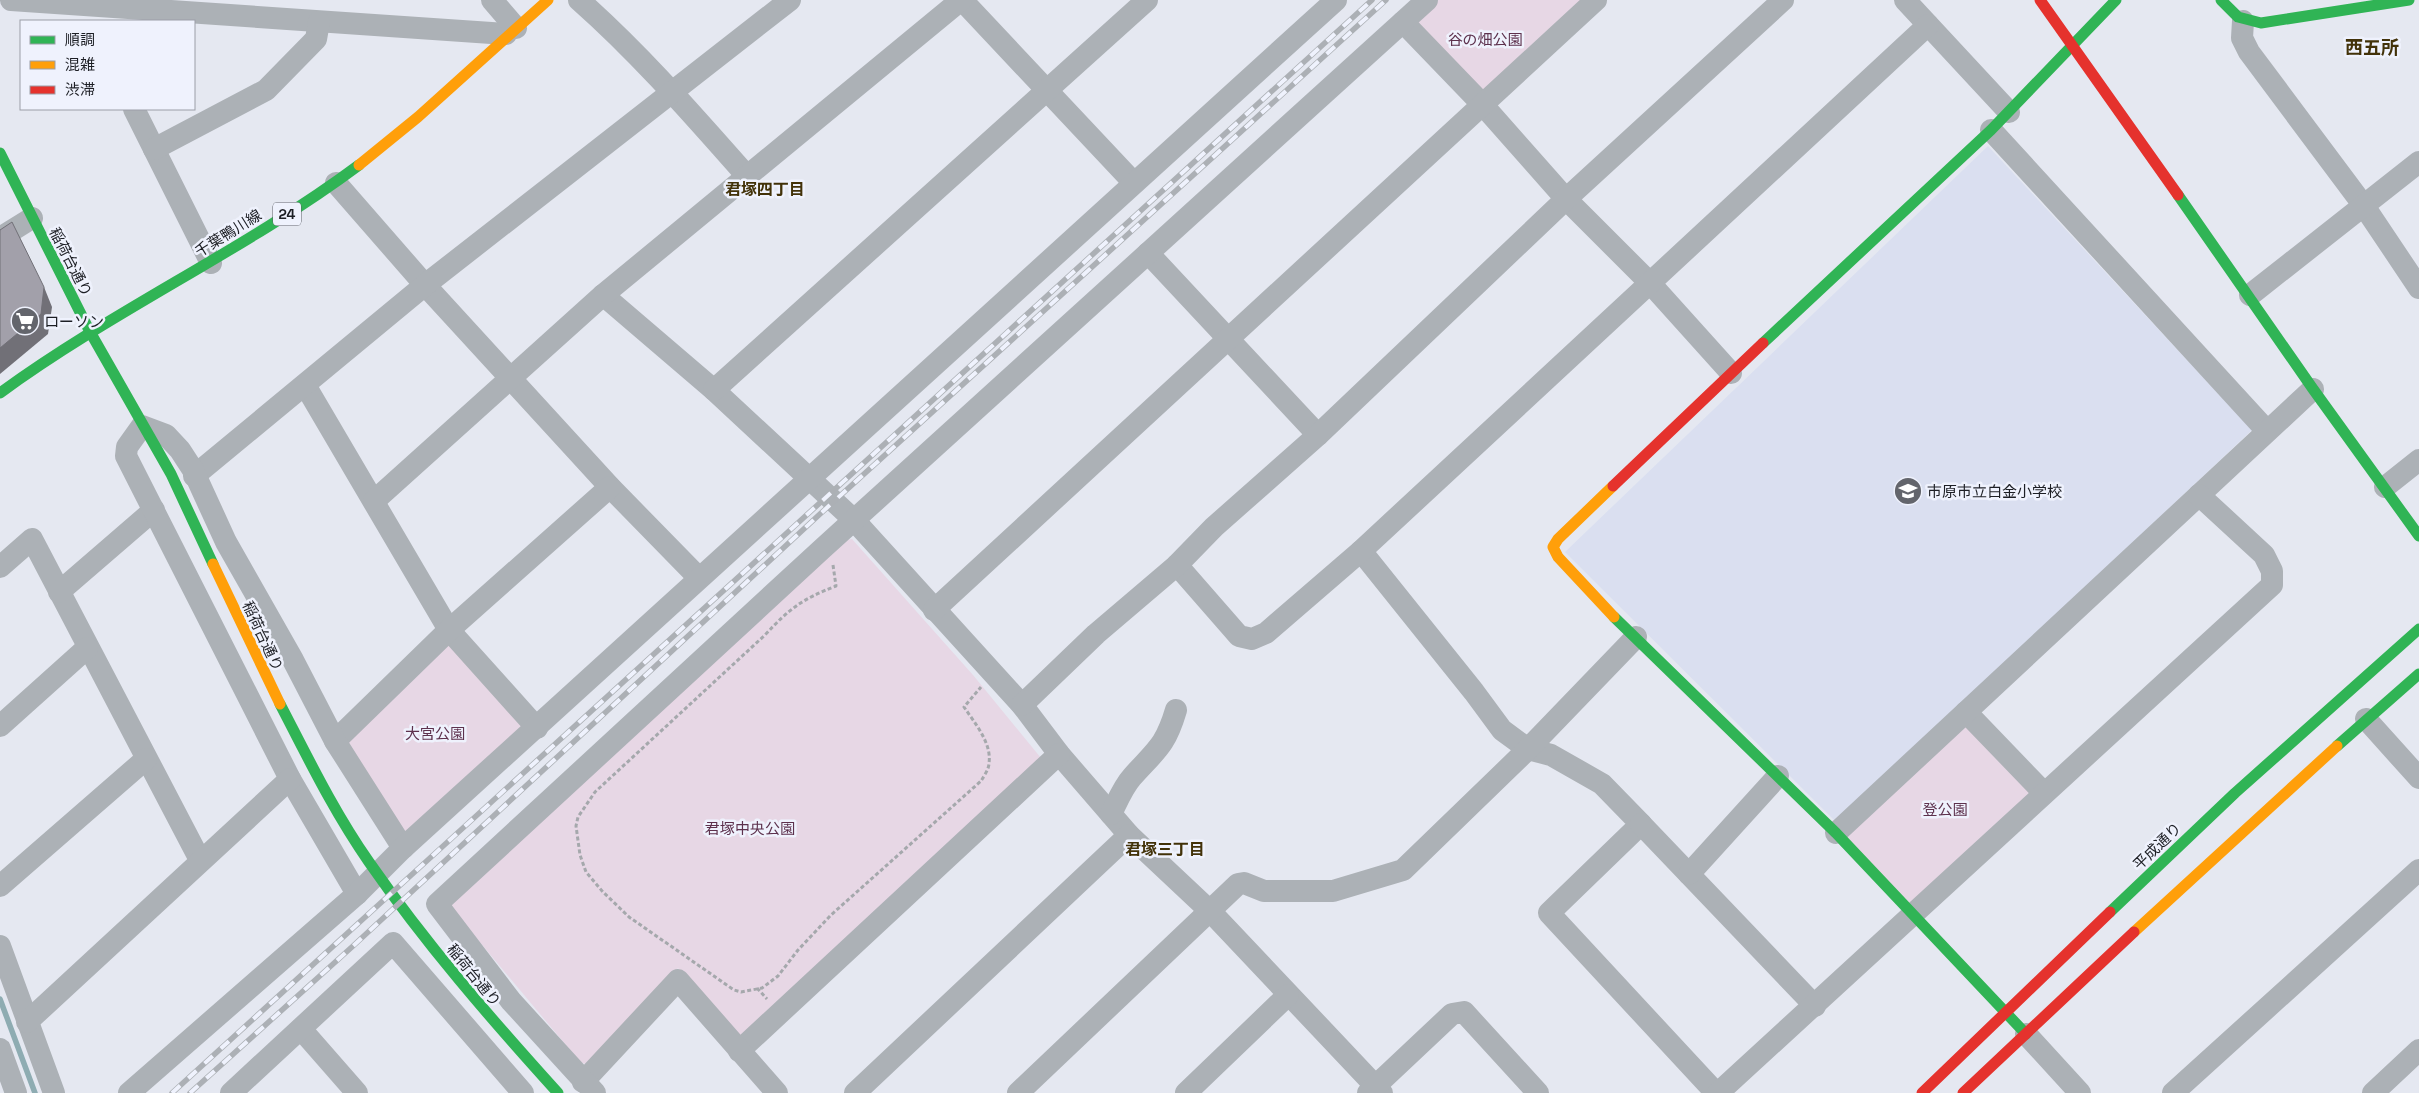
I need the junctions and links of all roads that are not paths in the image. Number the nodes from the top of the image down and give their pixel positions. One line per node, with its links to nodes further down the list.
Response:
1 (11, 0): 17 (street)
2 (492, 0): 22 (street)
3 (548, 0): 22 (street, 千葉鴨川線 / 24)
4 (579, 0): 24 (street)
5 (790, 0): 24 (street)
6 (961, 0): 25 (street); 33 (street)
7 (1147, 0): 25 (street)
8 (1336, 0): 35 (street)
9 (1427, 0): 20 (street)
10 (1596, 0): 26 (street)
11 (1783, 0): 36 (street)
12 (1905, 0): 21 (street)
13 (2040, 0): 23 (street)
14 (2116, 0): 23 (street)
15 (2221, 0): 18 (street)
16 (2408, 0): 18 (street)
17 (106, 15): 19 (street)
18 (2243, 21): 37 (street)
19 (319, 22): 22 (street); 30 (street)
20 (1403, 22): 26 (street); 40 (street)
21 (1928, 25): 28 (street); 42 (street)
22 (511, 31): 34 (street, 千葉鴨川線 / 24)
23 (2073, 47): 28 (street); 46 (street)
24 (672, 91): 33 (street); 43 (street)
25 (1045, 91): 35 (street); 53 (street)
26 (1482, 104): 36 (street); 48 (street)
27 (134, 110): 30 (street)
28 (2009, 112): 29 (street)
29 (1991, 130): 49 (street); 56 (street)
30 (154, 149): 41 (street)
31 (0, 153): 38 (street, 稲荷台通り)
32 (2419, 162): 37 (street)
33 (746, 175): 45 (street)
34 (336, 183): 41 (street, 千葉鴨川線 / 24); 43 (street)
35 (1134, 183): 60 (street)
36 (1566, 199): 42 (street); 57 (street)
37 (2364, 206): 44 (street); 46 (street)
38 (32, 218): 39 (street); 47 (street, 稲荷台通り)
39 (0, 238)
40 (1148, 253): 48 (street); 66 (street)
41 (211, 263): 47 (street, 千葉鴨川線 / 24)
42 (1650, 283): 49 (street); 68 (street)
43 (425, 286): 50 (street); 51 (street)
44 (2419, 288)
45 (603, 295): 50 (street); 53 (street)
46 (2250, 295): 52 (street)
47 (89, 330): 54 (street, 千葉鴨川線 / 24); 55 (street, 稲荷台通り)
48 (1227, 340): 57 (street); 73 (street)
49 (1731, 373): 76 (street)
50 (512, 378): 61 (street); 64 (street)
51 (305, 384): 59 (street); 64 (street)
52 (2313, 389): 56 (street); 62 (street)
53 (714, 390): 60 (street)
54 (0, 393)
55 (142, 426): 59 (street); 65 (street); 123 (street, 稲荷台通り)
56 (2267, 431): 63 (street)
57 (1318, 435): 69 (street)
58 (2419, 460): 62 (street)
59 (194, 476): 85 (street)
60 (809, 478): 66 (street); 71 (street)
61 (610, 487): 71 (street); 75 (street)
62 (2385, 487): 67 (street)
63 (2199, 495): 81 (street); 92 (street)
64 (374, 501): 75 (street)
65 (154, 510): 72 (street); 91 (street)
66 (854, 520): 73 (street); 115 (street)
67 (2419, 536)
68 (1361, 552): 69 (street); 86 (street)
69 (1177, 565): 79 (street)
70 (0, 567): 72 (street)
71 (700, 578): 84 (street)
72 (59, 592): 77 (street)
73 (934, 610): 79 (street)
74 (2419, 628): 108 (street, 平成通り)
75 (449, 630): 84 (street); 85 (street)
76 (1636, 637): 86 (street); 89 (street)
77 (87, 648): 83 (street); 88 (street)
78 (2419, 674): 82 (street)
79 (1022, 704): 87 (street)
80 (1176, 710): 93 (street)
81 (1966, 712): 92 (street); 95 (street)
82 (2366, 719): 90 (street); 111 (street)
83 (0, 726)
84 (537, 728): 97 (street)
85 (335, 741): 97 (street)
86 (1528, 749): 94 (street); 103 (street)
87 (1060, 754): 93 (street); 114 (street)
88 (146, 760): 98 (street); 101 (street)
89 (1778, 776): 95 (street); 100 (street)
90 (2419, 778)
91 (290, 779): 98 (street); 102 (street)
92 (2044, 793): 104 (street)
93 (1111, 814): 96 (street)
94 (1641, 824): 100 (street); 129 (street)
95 (1836, 833): 104 (street)
96 (1129, 835): 103 (street); 125 (street)
97 (403, 848): 102 (street)
98 (200, 860): 109 (street)
99 (2419, 870): 133 (street)
100 (1689, 874): 107 (street)
101 (0, 886)
102 (357, 894): 119 (street)
103 (1211, 912): 106 (street); 126 (street)
104 (1913, 915): 107 (street); 108 (street)
105 (0, 946): 109 (street)
106 (1288, 995): 116 (street); 127 (street)
107 (1815, 1006): 129 (street)
108 (2007, 1014): 111 (street); 130 (street, 平成通り)
109 (27, 1022): 118 (street)
110 (301, 1029): 120 (street); 121 (street); 122 (street)
111 (2026, 1034): 131 (street); 132 (street)
112 (0, 1050): 117 (street)
113 (2419, 1050): 134 (street)
114 (739, 1051): 115 (street); 124 (street)
115 (589, 1088)
116 (1375, 1091): 128 (street)
117 (16, 1093)
118 (54, 1093)
119 (129, 1093)
120 (231, 1093)
121 (357, 1093)
122 (523, 1093)
123 (558, 1093)
124 (777, 1093)
125 (855, 1093)
126 (1018, 1093)
127 (1186, 1093)
128 (1538, 1093)
129 (1717, 1093)
130 (1922, 1093)
131 (1964, 1093)
132 (2080, 1093)
133 (2174, 1093)
134 (2373, 1093)

